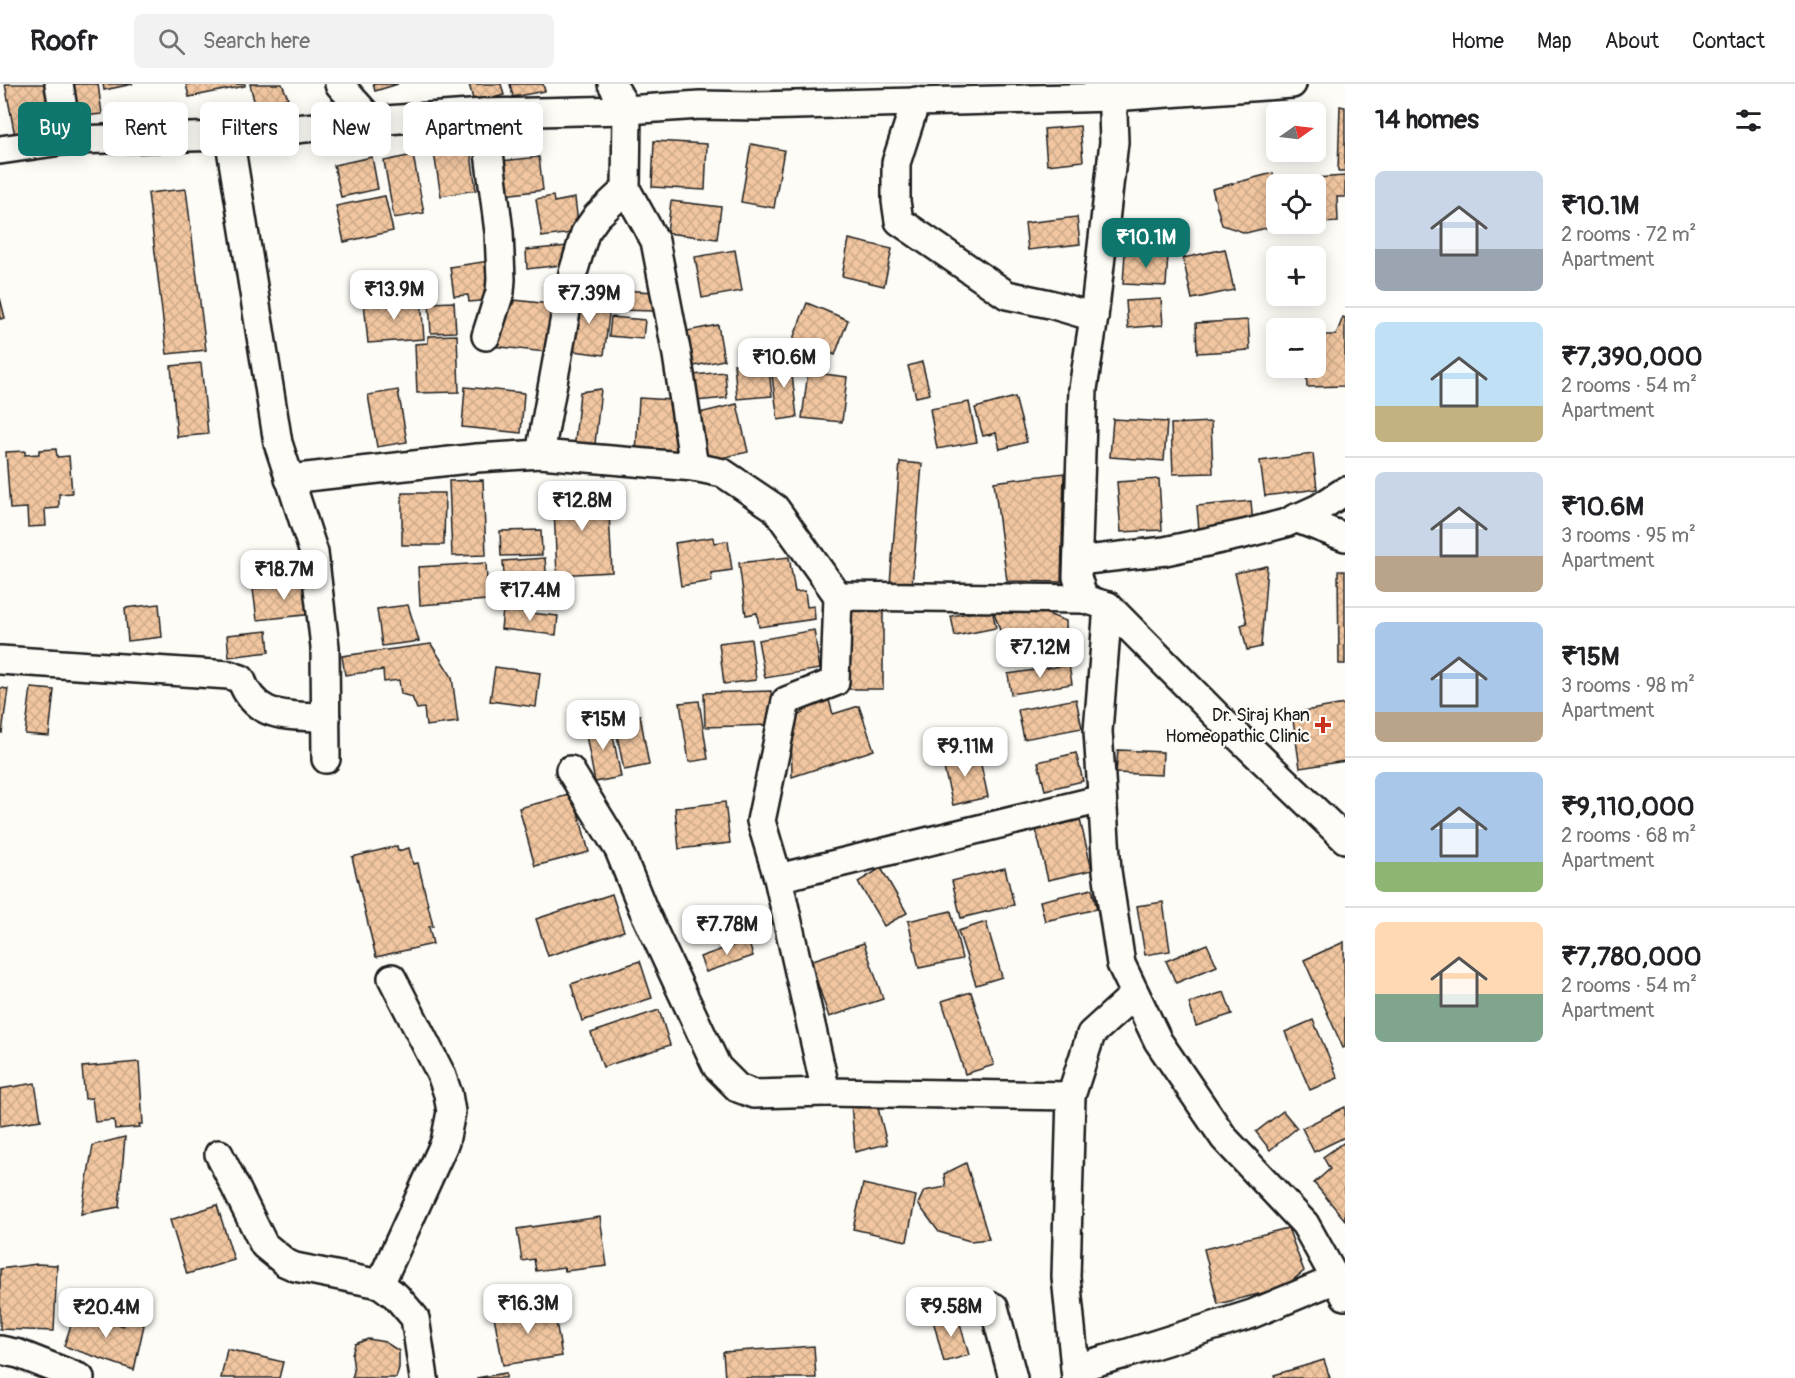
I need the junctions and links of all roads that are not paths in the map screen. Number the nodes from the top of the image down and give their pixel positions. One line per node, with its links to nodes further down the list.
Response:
1 (59, 84): 8 (street)
2 (339, 84): 9 (street)
3 (612, 84): 10 (street)
4 (1292, 84): 5 (street)
5 (1113, 90): 7 (street); 19 (street)
6 (698, 94): 7 (street); 10 (street)
7 (916, 101): 19 (street)
8 (62, 102)
9 (355, 102)
10 (627, 110): 11 (street); 18 (street)
11 (543, 112)
12 (200, 137): 13 (street)
13 (91, 139)
14 (18, 147): 15 (street)
15 (0, 150)
16 (232, 156): 23 (street)
17 (489, 156): 20 (street)
18 (626, 189): 21 (street); 22 (street)
19 (1094, 317): 27 (street)
20 (486, 336)
21 (540, 454): 22 (street); 23 (street)
22 (694, 467): 28 (street)
23 (289, 479): 31 (street)
24 (1345, 491): 25 (street)
25 (1295, 519): 26 (street); 27 (street)
26 (1345, 537)
27 (1078, 561): 29 (street)
28 (838, 596): 29 (street); 36 (street)
29 (1096, 603): 34 (street); 35 (street)
30 (0, 660): 31 (street)
31 (326, 718): 32 (street)
32 (326, 759)
33 (570, 770): 39 (street)
34 (1102, 799): 36 (street); 38 (street)
35 (1345, 839)
36 (778, 878): 39 (street)
37 (392, 978): 42 (street)
38 (1135, 994): 40 (street); 43 (street)
39 (826, 1092): 40 (street)
40 (1071, 1096): 46 (street)
41 (219, 1154): 42 (street)
42 (380, 1284): 48 (street)
43 (1342, 1287): 46 (street)
44 (994, 1307): 49 (street)
45 (0, 1350): 47 (street)
46 (1075, 1373)
47 (80, 1378)
48 (424, 1378)
49 (1013, 1378)

